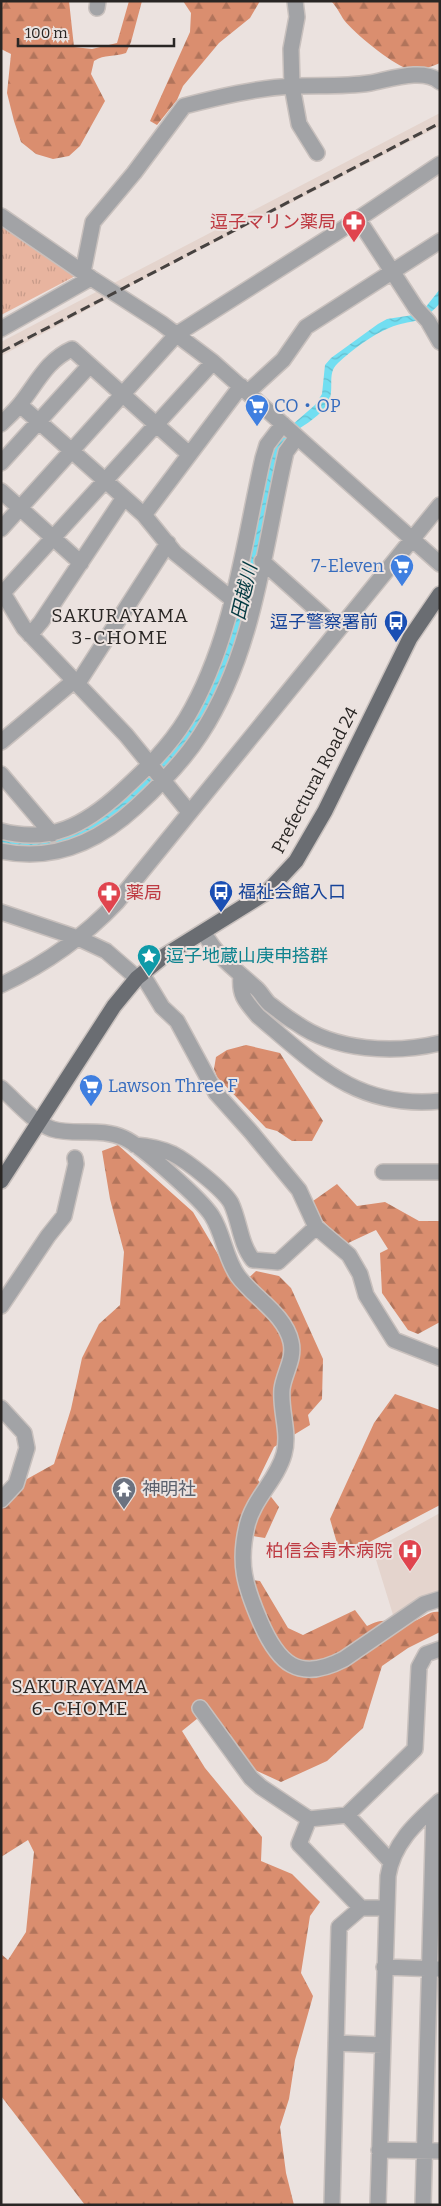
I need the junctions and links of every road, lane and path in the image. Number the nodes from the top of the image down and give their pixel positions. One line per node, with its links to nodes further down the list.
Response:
1 (295, 1): 3 (street)
2 (440, 82): 3 (street)
3 (292, 86): 4 (street); 10 (street)
4 (317, 153)
5 (439, 166): 7 (street)
6 (1, 216): 10 (street)
7 (358, 219): 9 (street); 12 (street)
8 (440, 241): 9 (street)
9 (392, 271): 13 (street); 16 (street)
10 (87, 275): 11 (street); 12 (street)
11 (1, 329)
12 (177, 334): 14 (street); 17 (street)
13 (440, 342)
14 (213, 362): 16 (street); 21 (street)
15 (90, 365): 17 (street); 18 (street); 19 (street)
16 (244, 389): 22 (street); 24 (street)
17 (123, 395): 21 (street); 23 (street)
18 (20, 404): 19 (street); 20 (street)
19 (39, 422): 23 (street); 25 (street)
20 (1, 424)
21 (156, 425): 24 (street); 26 (street)
22 (290, 431): 34 (street); 36 (street); 41 (street)
23 (72, 452): 26 (street); 30 (street)
24 (189, 454): 31 (street)
25 (1, 463)
26 (105, 482): 28 (street); 33 (street)
27 (1, 491): 30 (street)
28 (124, 499): 31 (street); 37 (street)
29 (440, 505): 34 (street)
30 (20, 508): 32 (street); 33 (street)
31 (144, 515): 35 (street)
32 (1, 529)
33 (53, 538): 37 (street); 39 (street)
34 (411, 540): 38 (street); 43 (street)
35 (168, 543): 41 (street); 45 (street)
36 (262, 561): 42 (street); 43 (street)
37 (81, 563): 44 (street)
38 (440, 564)
39 (2, 593): 44 (street)
40 (440, 594): 55 (main road, Prefectural Road 24)
41 (234, 600): 42 (street); 47 (street)
42 (252, 604): 49 (street)
43 (338, 629): 50 (street)
44 (30, 634): 45 (street)
45 (76, 681): 46 (street); 47 (street)
46 (1, 742)
47 (150, 766): 49 (street); 52 (street)
48 (1, 774): 52 (street)
49 (162, 780): 50 (street); 53 (street)
50 (189, 812): 56 (street)
51 (1, 831): 52 (street)
52 (52, 834)
53 (1, 851)
54 (1, 912): 56 (street)
55 (204, 933): 57 (main road, Prefectural Road 24); 58 (street)
56 (78, 938): 57 (street); 59 (street)
57 (140, 976): 63 (main road, Prefectural Road 24); 69 (street)
58 (241, 976): 60 (street); 62 (street)
59 (1, 985)
60 (440, 1043)
61 (1, 1088): 63 (street)
62 (440, 1101)
63 (40, 1123): 64 (street); 68 (main road, Prefectural Road 24)
64 (135, 1145): 69 (street); 74 (street)
65 (75, 1158): 70 (street)
66 (383, 1172): 67 (street)
67 (440, 1172)
68 (1, 1181)
69 (316, 1227): 71 (street)
70 (1, 1306)
71 (440, 1358)
72 (1, 1408): 73 (street)
73 (1, 1500)
74 (440, 1598)
75 (440, 1649): 78 (street)
76 (200, 1708): 79 (street)
77 (437, 1804): 80 (street); 84 (street)
78 (347, 1815): 79 (street); 80 (street)
79 (309, 1819): 81 (street)
80 (390, 1861): 82 (street)
81 (361, 1908): 82 (street); 85 (street)
82 (386, 1908): 83 (street)
83 (384, 1967): 84 (street); 86 (street)
84 (435, 1969): 88 (street)
85 (336, 2043): 86 (street); 89 (street)
86 (382, 2044): 87 (street)
87 (379, 2150): 88 (street); 90 (street)
88 (432, 2151): 91 (street)
89 (332, 2205)
90 (378, 2205)
91 (423, 2205)

